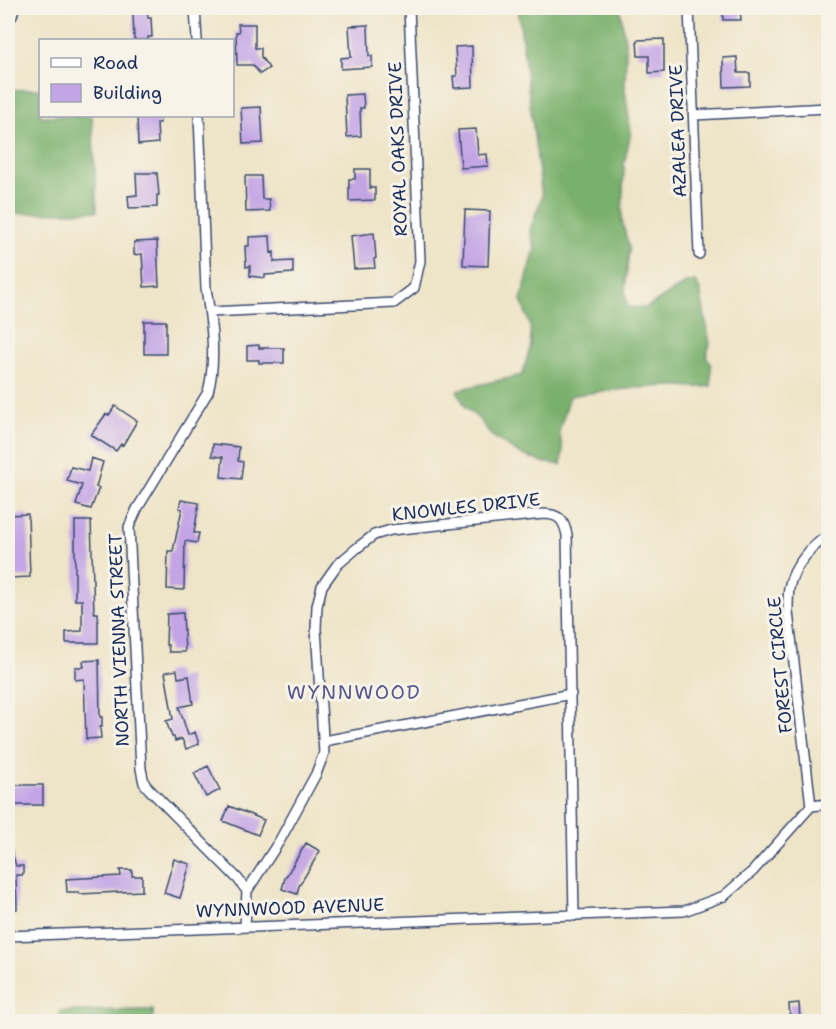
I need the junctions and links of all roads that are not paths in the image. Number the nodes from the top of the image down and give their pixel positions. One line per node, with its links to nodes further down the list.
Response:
1 (14, 8): 5 (street)
2 (195, 8): 6 (street)
3 (409, 8): 11 (street, ROYAL OAKS DRIVE)
4 (689, 8): 8 (street, AZALEA DRIVE)
5 (8, 21)
6 (196, 39)
7 (828, 108): 8 (street)
8 (694, 115): 10 (street, AZALEA DRIVE)
9 (199, 117): 11 (street, NORTH VIENNA STREET)
10 (699, 254)
11 (210, 312): 17 (street, NORTH VIENNA STREET)
12 (828, 536): 16 (street, FOREST CIRCLE)
13 (571, 694): 14 (street); 14 (street, KNOWLES DRIVE); 18 (street, KNOWLES DRIVE)
14 (324, 741): 17 (street, KNOWLES DRIVE)
15 (828, 804): 16 (street)
16 (811, 806): 18 (street)
17 (247, 891): 19 (street, KNOWLES DRIVE)
18 (573, 916): 19 (street, WYNNWOOD AVENUE)
19 (245, 926): 20 (street, WYNNWOOD AVENUE)
20 (8, 936)

